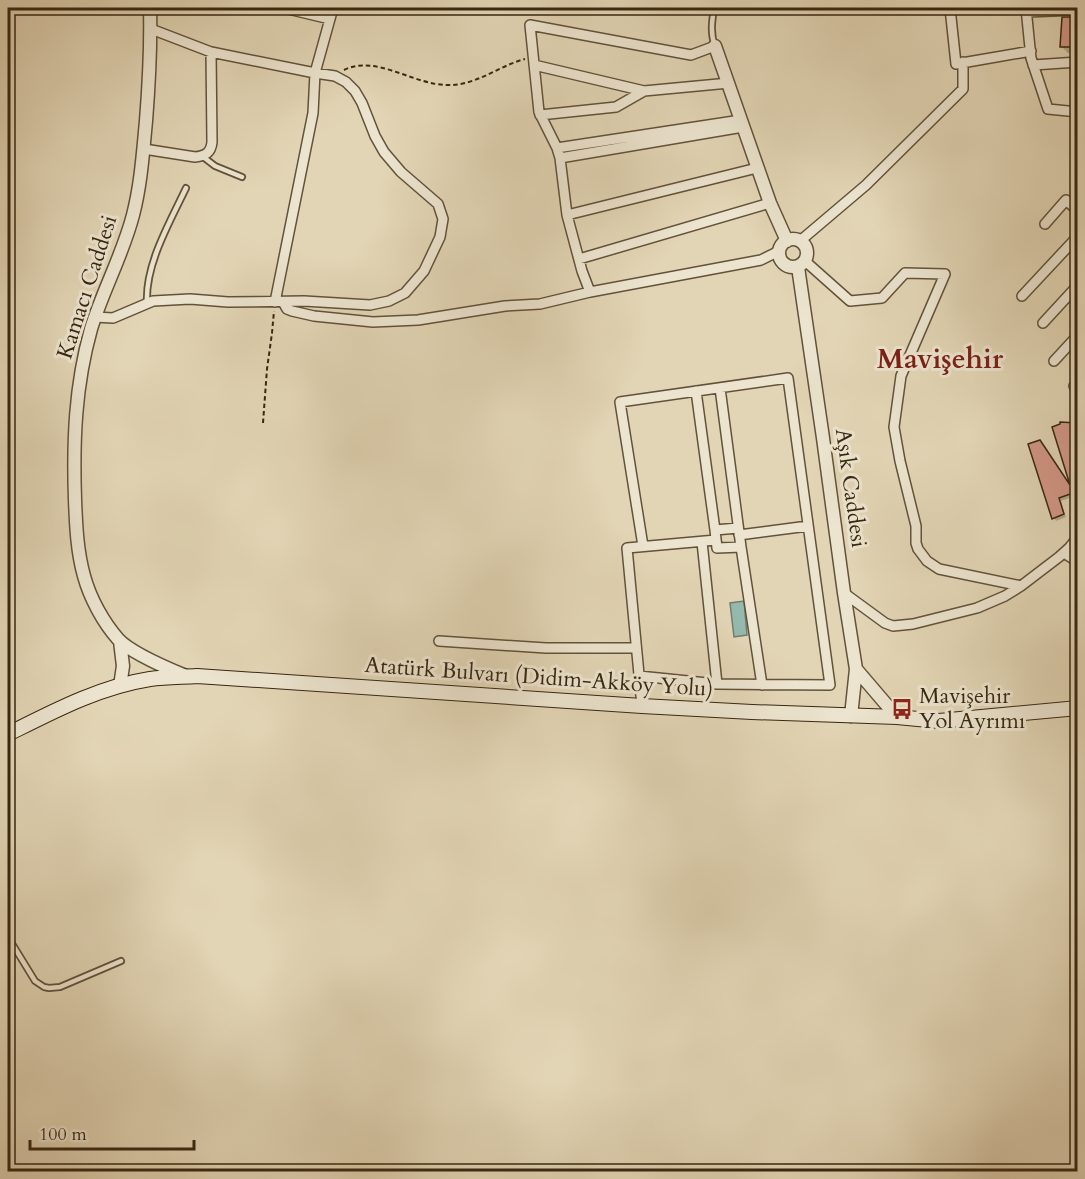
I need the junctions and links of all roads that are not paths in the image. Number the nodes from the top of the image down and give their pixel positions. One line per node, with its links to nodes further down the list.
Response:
1 (150, 8): 9 (street, Kamacı Caddesi)
2 (284, 8): 8 (street)
3 (333, 8): 8 (street)
4 (714, 8): 10 (lane)
5 (950, 8): 14 (street)
6 (1027, 10): 7 (street); 11 (street)
7 (1077, 10)
8 (330, 19): 17 (street)
9 (151, 29): 12 (street); 24 (street, Kamacı Caddesi)
10 (715, 46): 13 (street); 18 (street)
11 (1031, 51): 14 (street); 16 (street)
12 (211, 52): 17 (street); 25 (street)
13 (534, 61): 19 (street); 21 (street)
14 (963, 62): 36 (street)
15 (1077, 62): 16 (street)
16 (1033, 64): 20 (street)
17 (315, 73): 43 (street); 43 (street)
18 (729, 83): 19 (street); 22 (street)
19 (644, 91): 21 (street)
20 (1077, 112)
21 (540, 115): 23 (street)
22 (742, 123): 23 (street); 26 (street); 27 (street)
23 (556, 148): 26 (street)
24 (144, 149): 25 (street); 45 (street, Kamacı Caddesi)
25 (202, 156): 28 (lane)
26 (560, 158): 32 (street)
27 (757, 168): 30 (street); 32 (street)
28 (242, 177)
29 (186, 188): 44 (lane)
30 (770, 203): 35 (street); 38 (street)
31 (1077, 212): 33 (street)
32 (567, 215): 38 (street)
33 (1045, 224)
34 (1077, 236): 42 (street)
35 (787, 240): 36 (street); 37 (street)
36 (800, 241): 39 (street, Aşık Caddesi)
37 (779, 251): 39 (street); 41 (street)
38 (579, 259): 41 (street)
39 (802, 264): 61 (street); 62 (street, Aşık Caddesi)
40 (1077, 285): 46 (street)
41 (590, 292): 43 (street)
42 (1022, 296)
43 (279, 302): 44 (street)
44 (147, 304): 45 (street)
45 (95, 317): 63 (street, Kamacı Caddesi)
46 (1043, 323)
47 (1077, 335): 48 (street)
48 (1054, 361)
49 (720, 388): 50 (street); 51 (street); 53 (street)
50 (696, 391): 52 (street); 57 (street)
51 (808, 526): 53 (street); 70 (street)
52 (715, 530): 53 (street); 55 (street)
53 (739, 532): 58 (street)
54 (1077, 537): 59 (street)
55 (716, 540): 56 (street); 58 (street)
56 (702, 542): 57 (street); 69 (street)
57 (643, 546): 65 (street)
58 (741, 547): 70 (street)
59 (1064, 553): 60 (street); 61 (street)
60 (1077, 562)
61 (1020, 586): 62 (street)
62 (844, 593): 66 (street, Aşık Caddesi)
63 (120, 641): 68 (street, Kamacı Caddesi); 71 (street)
64 (439, 641): 65 (street)
65 (636, 648): 67 (street)
66 (856, 669): 74 (street, Aşık Caddesi); 75 (street)
67 (639, 676): 69 (street); 72 (street)
68 (187, 677): 71 (main road, Atatürk Bulvarı (Didim-Akköy Yolu)); 72 (main road, Atatürk Bulvarı (Didim-Akköy Yolu))
69 (717, 684): 70 (street)
70 (762, 685)
71 (120, 686): 76 (main road, Atatürk Bulvarı (Didim-Akköy Yolu))
72 (642, 706): 74 (main road, Atatürk Bulvarı (Didim-Akköy Yolu))
73 (1077, 708): 75 (main road, Atatürk Bulvarı (Didim-Akköy Yolu))
74 (851, 716): 75 (main road, Atatürk Bulvarı (Didim-Akköy Yolu))
75 (897, 717)
76 (8, 734)
77 (8, 936): 78 (lane)
78 (121, 961)

